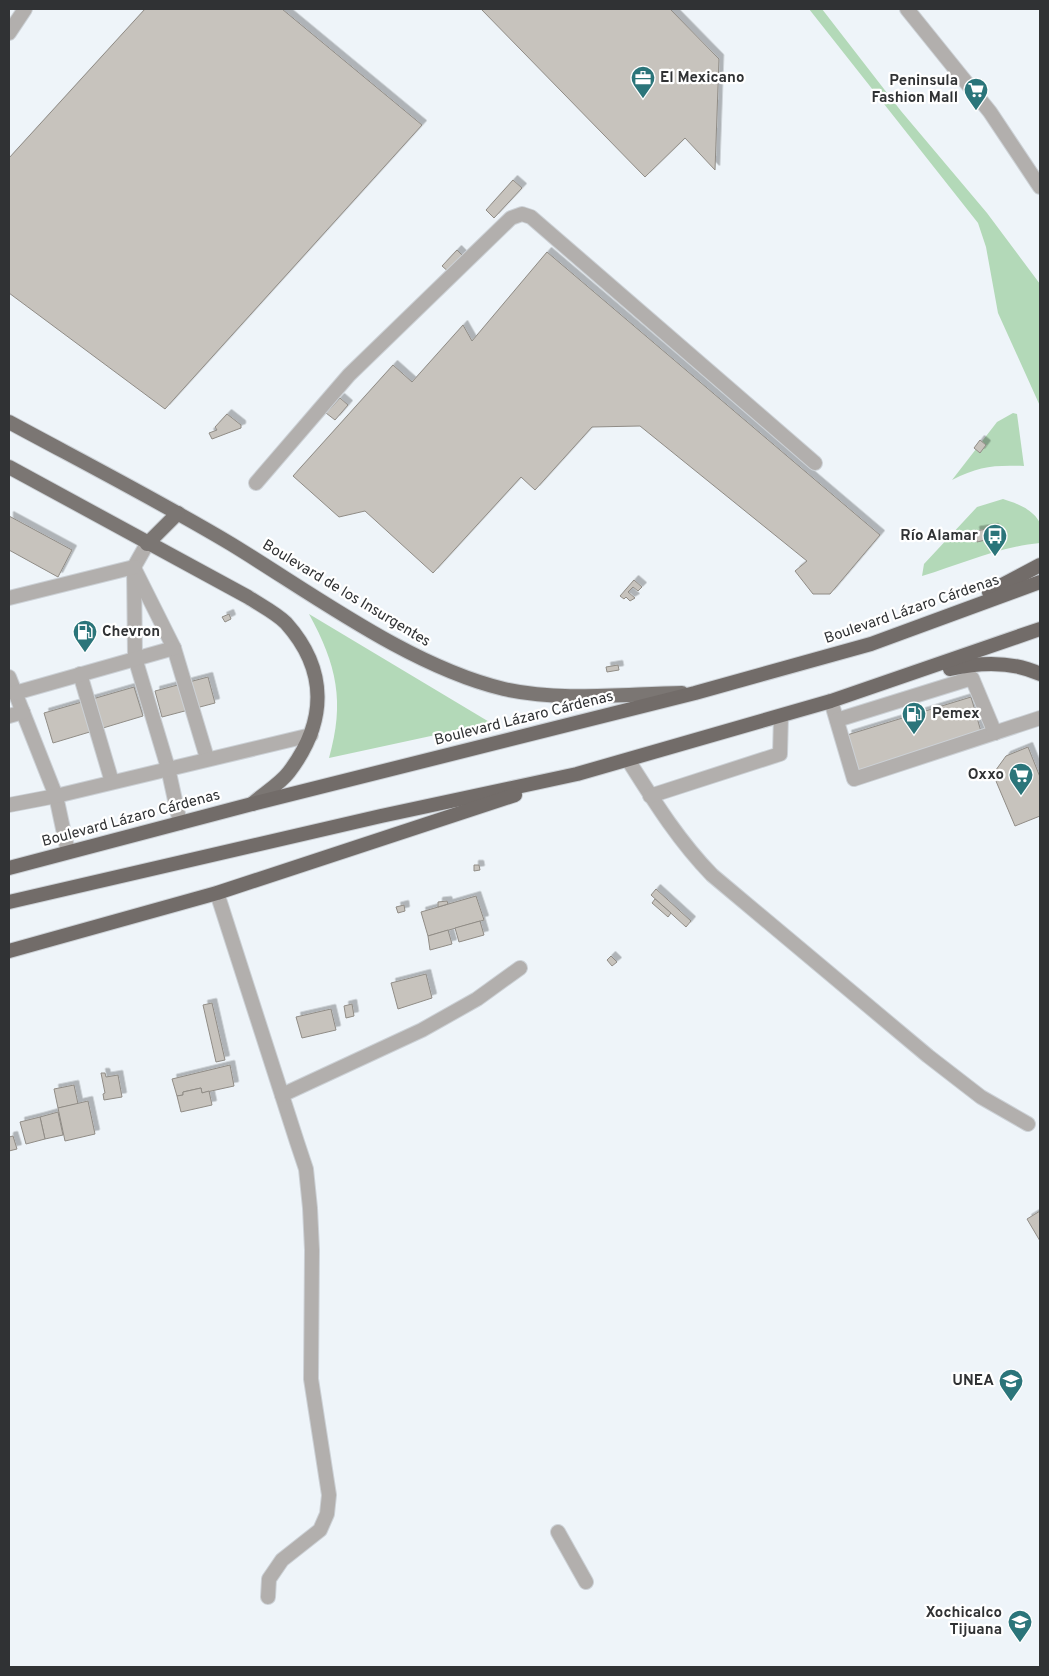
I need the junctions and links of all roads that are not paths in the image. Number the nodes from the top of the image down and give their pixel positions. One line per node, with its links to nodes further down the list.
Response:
1 (25, 9): 3 (lane)
2 (907, 9): 4 (lane)
3 (9, 33)
4 (1040, 187)
5 (9, 422): 9 (main road, Boulevard de los Insurgentes)
6 (815, 463): 8 (lane)
7 (9, 467): 10 (main road)
8 (256, 483)
9 (178, 513): 10 (main road); 23 (main road, Boulevard de los Insurgentes)
10 (147, 544): 12 (lane); 32 (main road)
11 (1040, 564): 16 (highway)
12 (134, 567): 14 (lane); 17 (lane); 18 (lane)
13 (1040, 582): 16 (highway, Boulevard Lázaro Cárdenas)
14 (9, 598)
15 (1040, 629): 24 (highway)
16 (871, 644): 23 (highway, Boulevard Lázaro Cárdenas)
17 (174, 648): 18 (lane); 33 (lane)
18 (135, 658): 19 (lane); 35 (lane)
19 (80, 674): 22 (lane); 37 (lane)
20 (1040, 674): 24 (highway)
21 (9, 677): 22 (lane)
22 (15, 693): 26 (lane)
23 (695, 693): 40 (highway, Boulevard Lázaro Cárdenas)
24 (855, 693): 25 (highway)
25 (831, 701): 28 (highway); 30 (lane)
26 (23, 712): 27 (lane); 38 (lane)
27 (9, 716)
28 (781, 716): 34 (highway); 39 (lane)
29 (1040, 718): 31 (lane)
30 (837, 720): 31 (lane); 31 (lane)
31 (996, 733)
32 (311, 735): 33 (lane); 40 (main road)
33 (207, 758): 35 (lane)
34 (628, 760): 36 (highway); 39 (lane)
35 (168, 768): 37 (lane); 42 (lane)
36 (577, 774): 45 (highway); 46 (highway)
37 (112, 782): 38 (lane)
38 (56, 796): 41 (lane); 43 (lane)
39 (650, 796): 50 (lane)
40 (252, 804): 42 (highway, Boulevard Lázaro Cárdenas)
41 (9, 805)
42 (180, 823): 43 (highway, Boulevard Lázaro Cárdenas)
43 (68, 852): 44 (highway, Boulevard Lázaro Cárdenas)
44 (9, 868)
45 (217, 893): 47 (highway); 49 (lane)
46 (9, 902)
47 (9, 951)
48 (520, 968): 49 (lane)
49 (282, 1095): 53 (lane)
50 (1028, 1124)
51 (558, 1532): 52 (lane)
52 (586, 1582)
53 (268, 1597)

